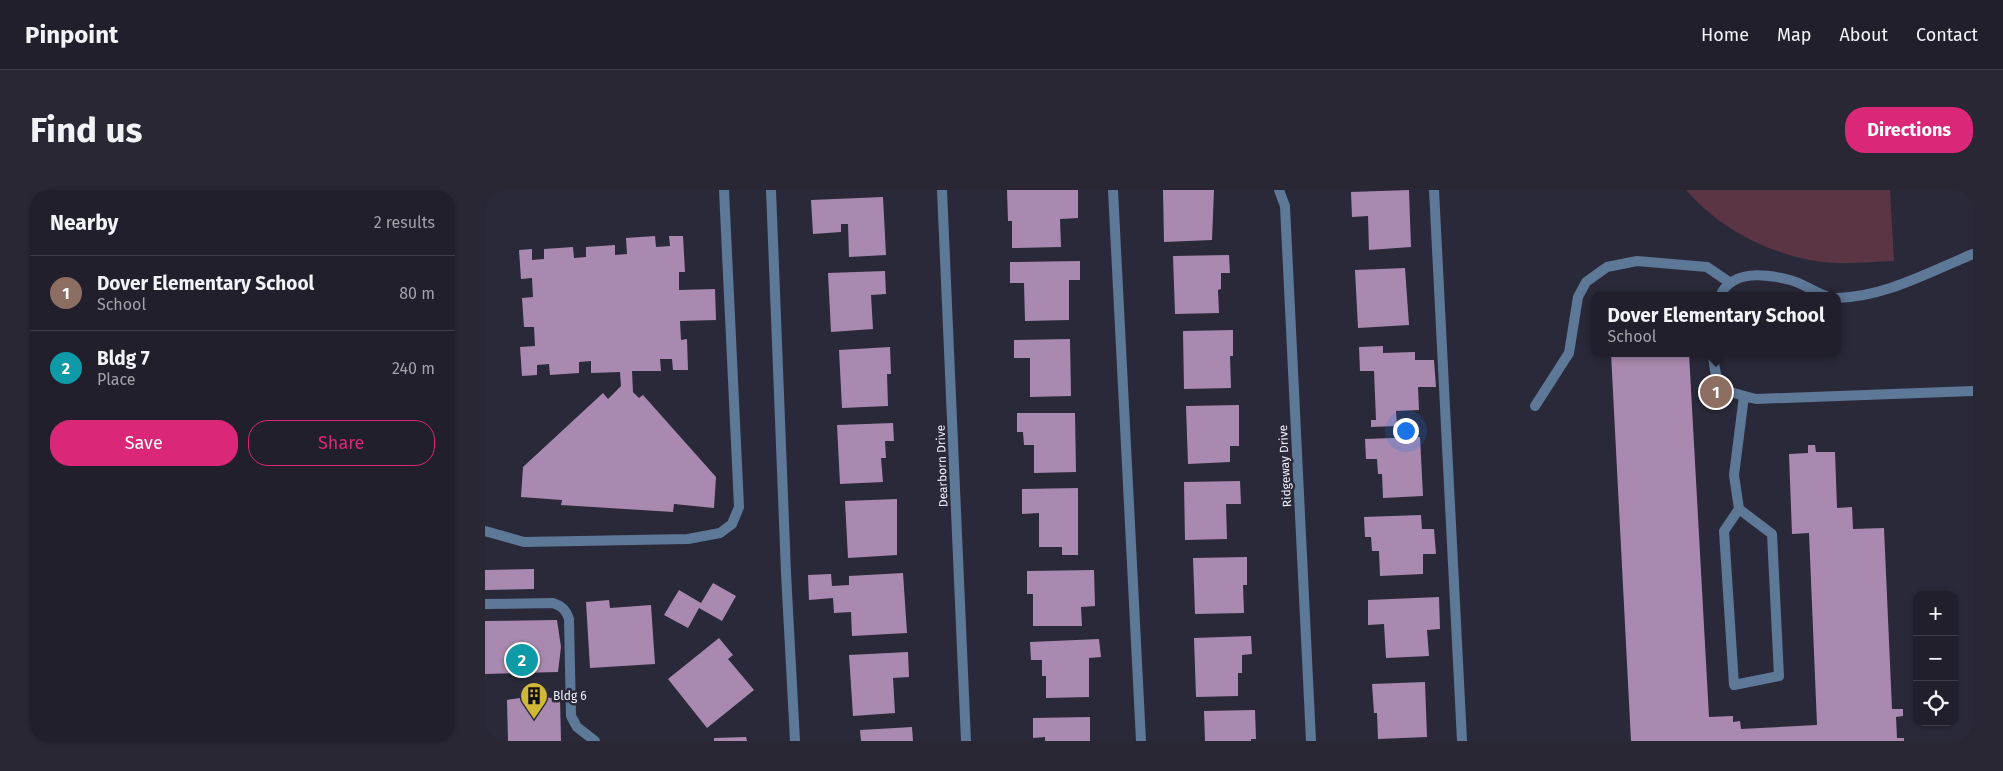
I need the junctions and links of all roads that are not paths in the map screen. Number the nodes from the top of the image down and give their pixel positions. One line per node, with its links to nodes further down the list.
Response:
1 (724, 190): 17 (street)
2 (771, 190): 20 (street)
3 (942, 190): 21 (street, Dearborn Drive)
4 (1113, 190): 22 (street)
5 (1279, 190): 23 (street, Ridgeway Drive)
6 (1434, 190): 24 (street)
7 (1973, 254): 11 (street)
8 (1729, 282): 9 (street); 10 (street); 15 (street)
9 (1722, 292)
10 (1813, 292)
11 (1841, 298)
12 (1713, 357): 14 (street)
13 (1973, 391): 14 (street)
14 (1744, 396): 16 (street)
15 (1535, 406)
16 (1739, 509): 16 (street)
17 (485, 531)
18 (485, 604): 19 (street)
19 (595, 741)
20 (795, 741)
21 (966, 741)
22 (1141, 741)
23 (1311, 741)
24 (1462, 741)

